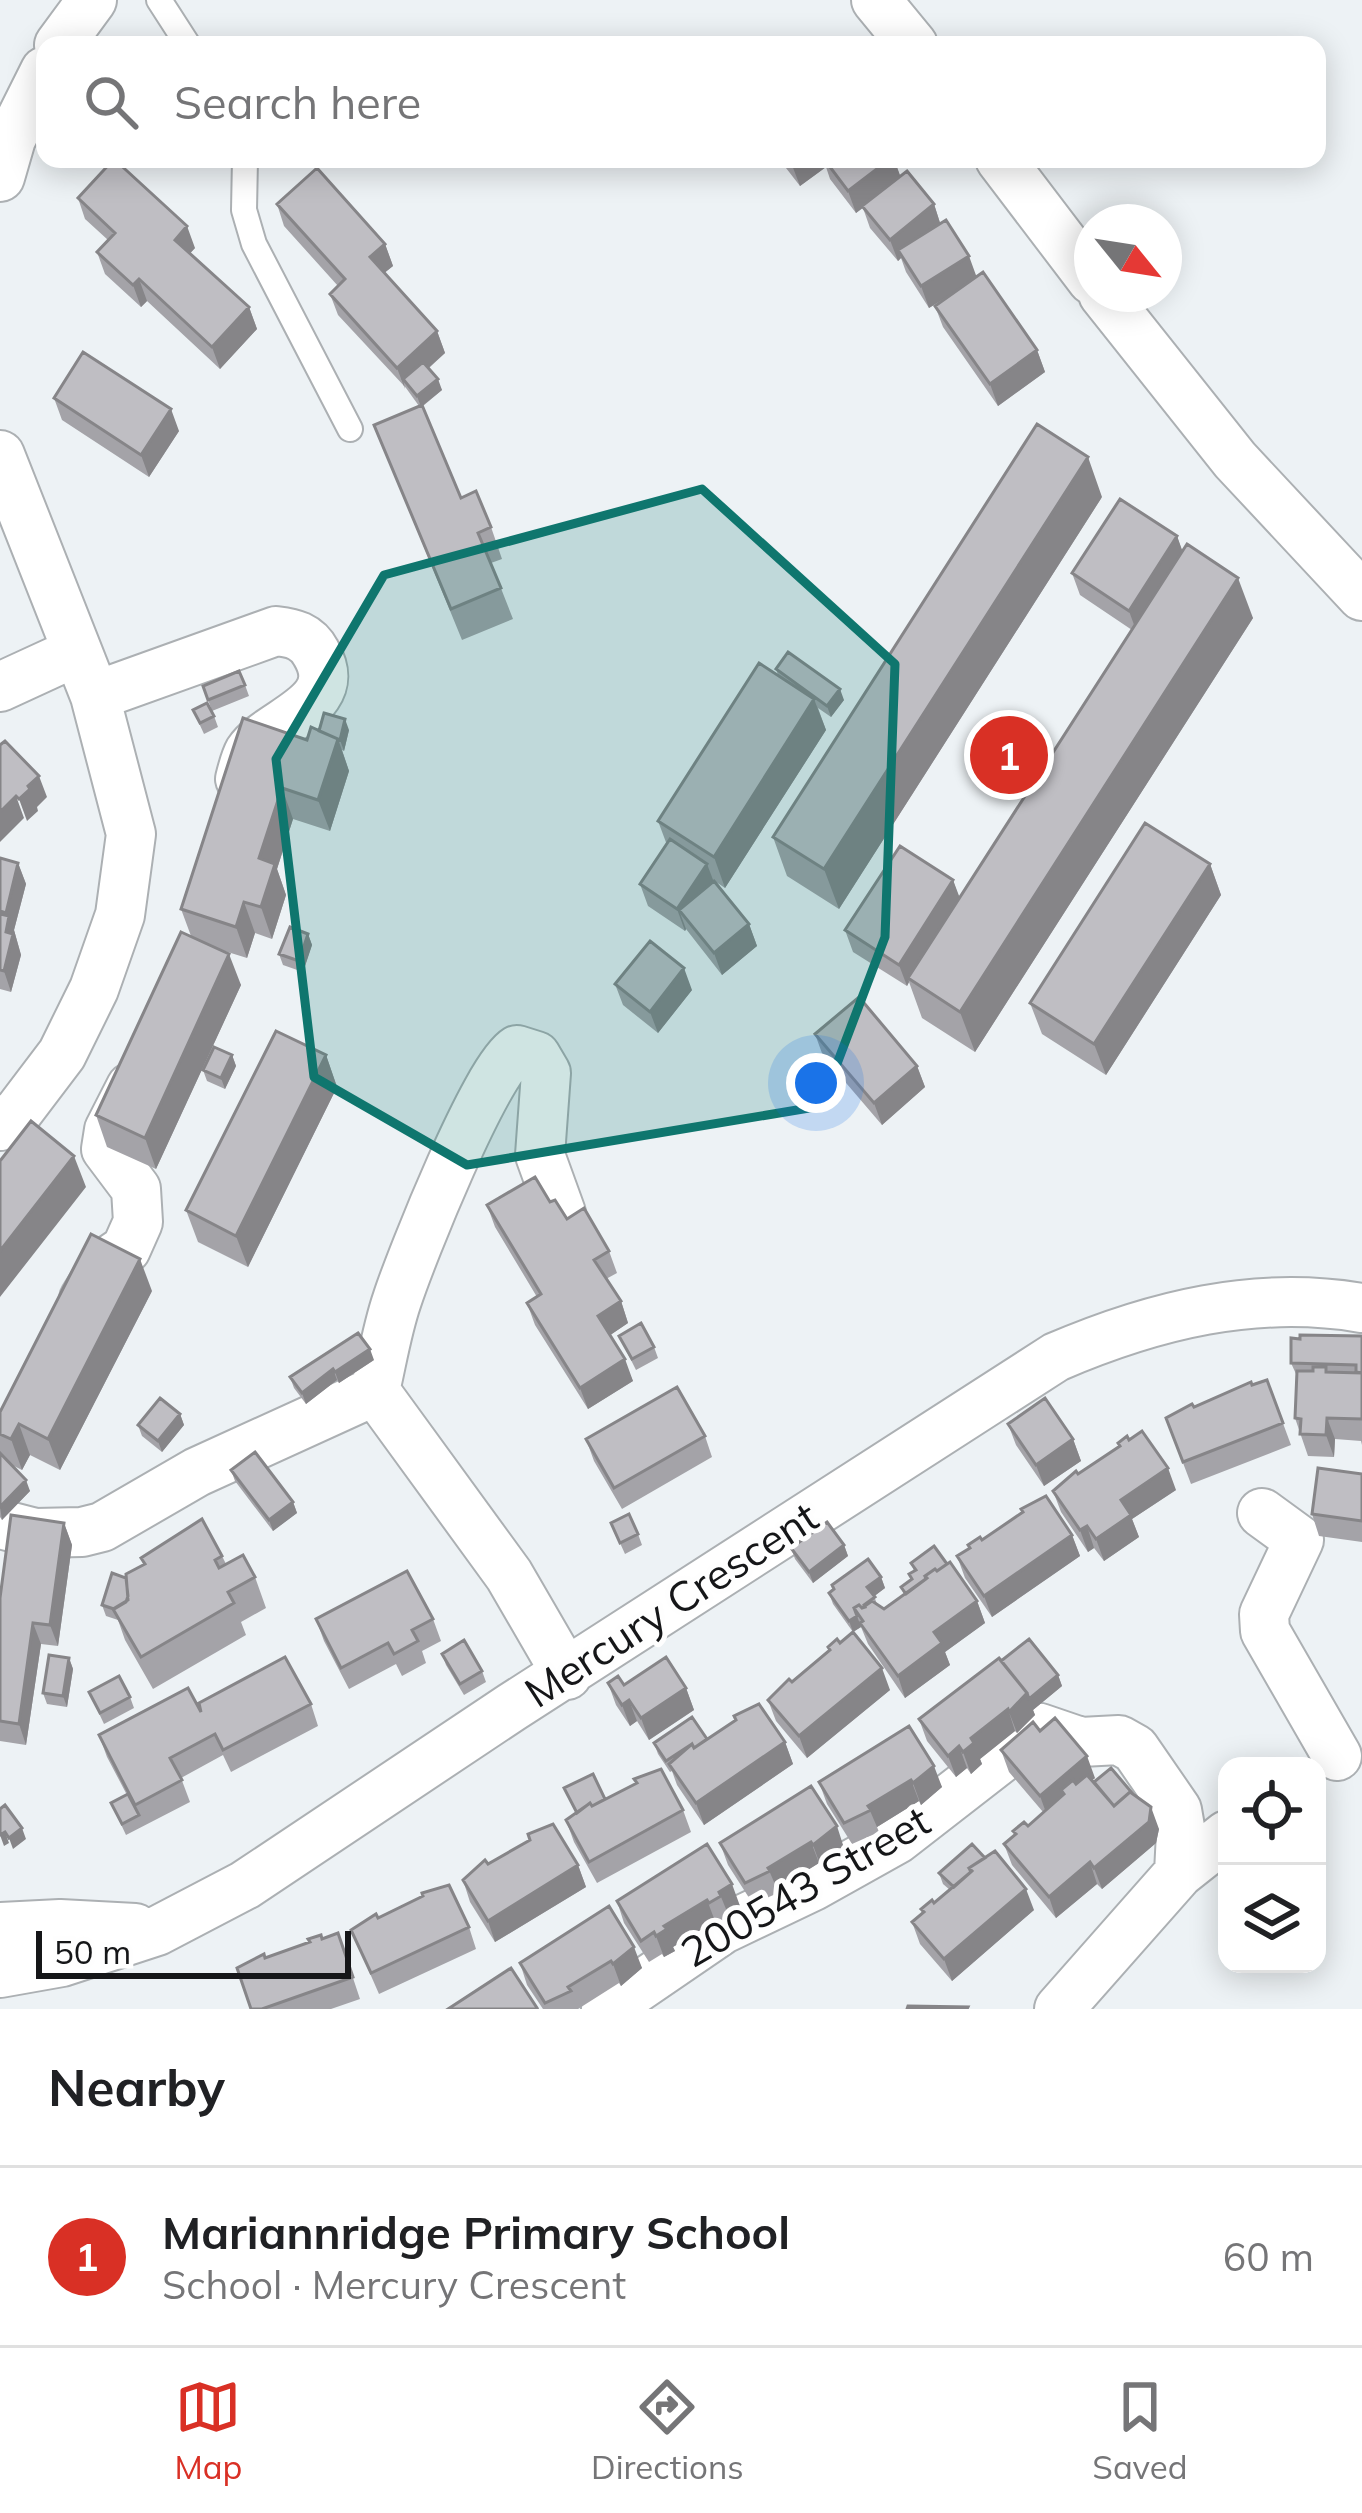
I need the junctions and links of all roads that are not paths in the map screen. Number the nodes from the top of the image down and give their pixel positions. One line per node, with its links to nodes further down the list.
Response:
1 (92, 0): 4 (street)
2 (159, 0): 5 (lane)
3 (876, 0): 6 (street)
4 (66, 36)
5 (182, 36)
6 (906, 36)
7 (36, 89): 10 (street)
8 (245, 168): 13 (lane)
9 (1007, 168): 11 (street)
10 (0, 177)
11 (1074, 256)
12 (1117, 312): 15 (street)
13 (350, 429)
14 (0, 455): 16 (street)
15 (1362, 596)
16 (86, 674): 17 (street); 18 (street); 20 (street)
17 (0, 687)
18 (230, 813)
19 (152, 1040): 23 (street)
20 (0, 1126)
21 (562, 1213): 24 (street)
22 (1362, 1308): 27 (street, Mercury Crescent)
23 (63, 1338)
24 (375, 1390): 26 (street); 27 (street)
25 (1262, 1513): 28 (street)
26 (0, 1524)
27 (567, 1675): 32 (street, Mercury Crescent)
28 (1339, 1756)
29 (1218, 1842): 30 (street)
30 (1179, 1873): 34 (street, 200543 Street); 35 (street)
31 (0, 1927): 32 (street)
32 (157, 1931): 33 (street, Mercury Crescent)
33 (0, 1973)
34 (606, 2009)
35 (1059, 2009)

